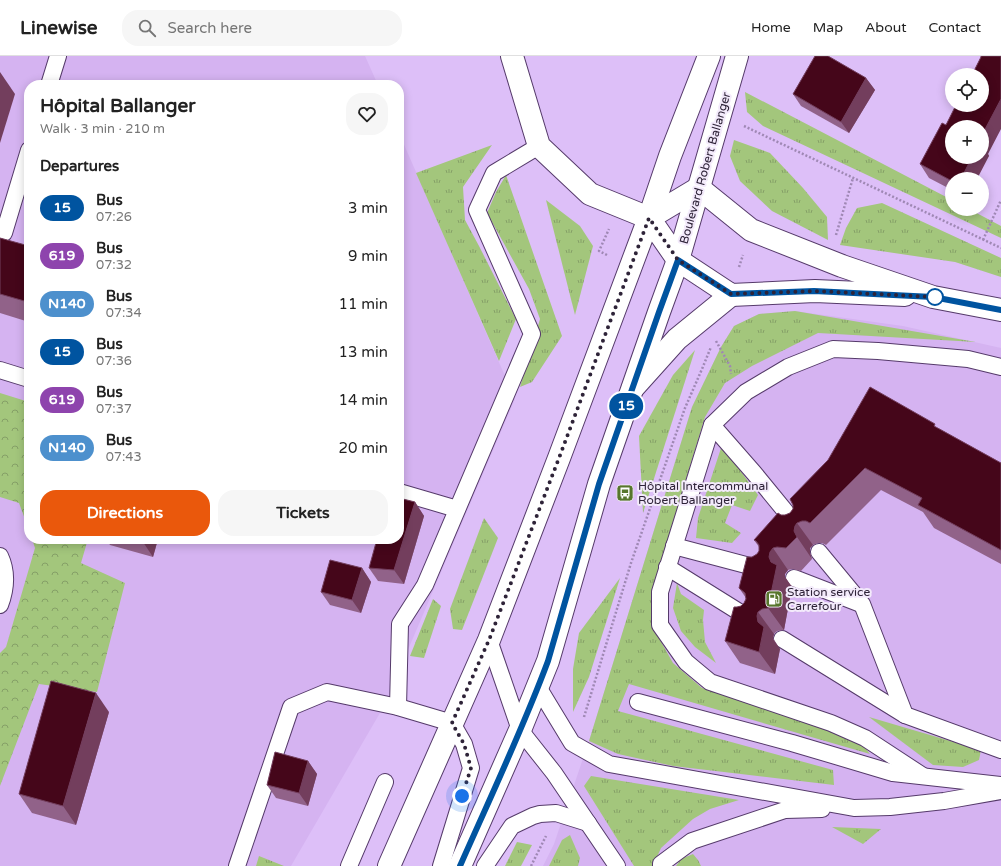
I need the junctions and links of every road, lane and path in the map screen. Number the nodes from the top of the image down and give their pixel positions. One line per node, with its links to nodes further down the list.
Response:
1 (58, 56): 5 (lane)
2 (512, 56): 7 (main road)
3 (709, 56): 12 (main road)
4 (737, 56): 6 (main road, Boulevard Robert Ballanger)
5 (51, 80)
6 (720, 115): 9 (path); 10 (main road, Boulevard Robert Ballanger)
7 (539, 146): 12 (main road); 29 (lane)
8 (24, 166): 14 (lane)
9 (853, 178): 15 (path); 18 (path)
10 (699, 188): 12 (main road); 13 (main road); 17 (main road, Boulevard Robert Ballanger)
11 (1001, 200): 15 (path)
12 (649, 218): 17 (main road); 41 (main road)
13 (751, 230): 18 (main road); 19 (path)
14 (4, 232)
15 (983, 240): 16 (path)
16 (1001, 248)
17 (678, 260): 19 (main road); 25 (main road, Boulevard Robert Ballanger)
18 (828, 260): 20 (main road)
19 (731, 294): 20 (main road); 25 (main road)
20 (933, 297): 21 (main road)
21 (1001, 310)
22 (1001, 367): 26 (lane)
23 (0, 370): 24 (lane)
24 (24, 377)
25 (632, 388): 42 (main road, Boulevard Robert Ballanger)
26 (735, 403): 27 (lane); 47 (path)
27 (712, 425): 30 (lane); 31 (lane)
28 (404, 493): 29 (lane)
29 (457, 509): 44 (lane)
30 (799, 528)
31 (674, 546): 34 (lane); 35 (lane)
32 (819, 552): 37 (lane)
33 (0, 556): 38 (lane)
34 (667, 567): 39 (lane); 50 (lane)
35 (765, 570)
36 (794, 578): 37 (lane)
37 (862, 604): 45 (lane)
38 (0, 605)
39 (752, 620)
40 (782, 638): 45 (lane)
41 (489, 640): 46 (main road); 48 (lane)
42 (538, 687): 48 (main road, Boulevard Robert Ballanger); 54 (lane)
43 (638, 702): 50 (lane)
44 (398, 707): 46 (lane); 57 (lane)
45 (905, 716): 49 (lane)
46 (452, 723): 59 (main road); 60 (lane)
47 (582, 723)
48 (520, 730): 55 (lane); 61 (main road, Boulevard Robert Ballanger)
49 (1001, 750)
50 (923, 776): 52 (lane)
51 (385, 782): 58 (lane)
52 (1001, 785)
53 (1001, 791): 54 (lane)
54 (854, 808): 65 (lane)
55 (588, 823): 62 (lane); 64 (lane)
56 (545, 833): 63 (path)
57 (237, 866)
58 (350, 866)
59 (389, 866)
60 (441, 866)
61 (460, 866)
62 (485, 866)
63 (531, 866)
64 (617, 866)
65 (661, 866)

